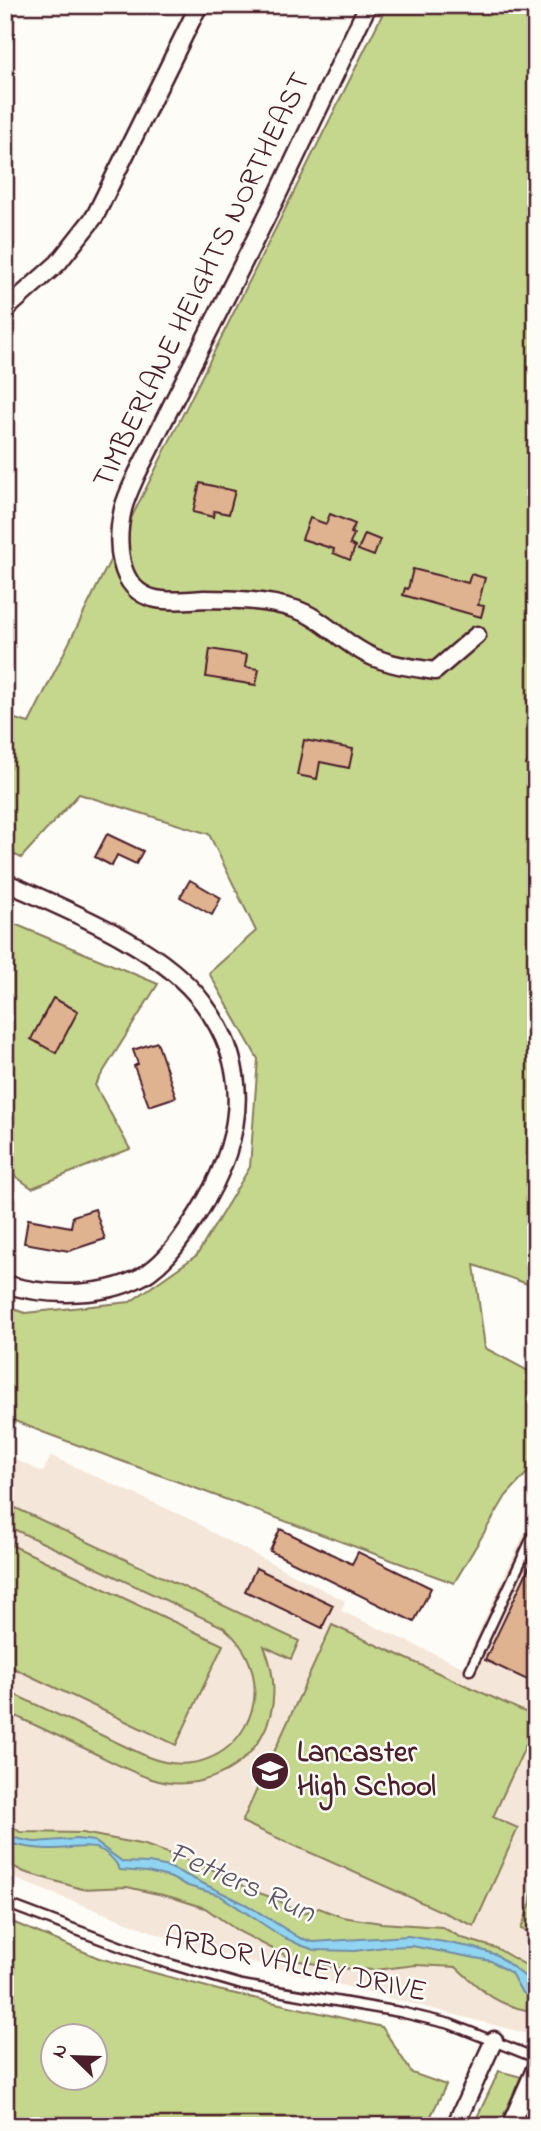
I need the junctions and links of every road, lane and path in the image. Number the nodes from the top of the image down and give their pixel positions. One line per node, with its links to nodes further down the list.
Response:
1 (199, 5): 3 (street)
2 (368, 5): 4 (street, TIMBERLANE HEIGHTS NORTHEAST)
3 (5, 310)
4 (477, 635)
5 (5, 882): 6 (street)
6 (5, 1284)
7 (536, 1529): 8 (lane)
8 (470, 1670)
9 (5, 1903): 10 (lane, ARBOR VALLEY DRIVE)
10 (494, 2040): 11 (lane, ARBOR VALLEY DRIVE); 13 (street)
11 (536, 2058)
12 (536, 2067): 14 (street)
13 (455, 2126)
14 (510, 2126)

